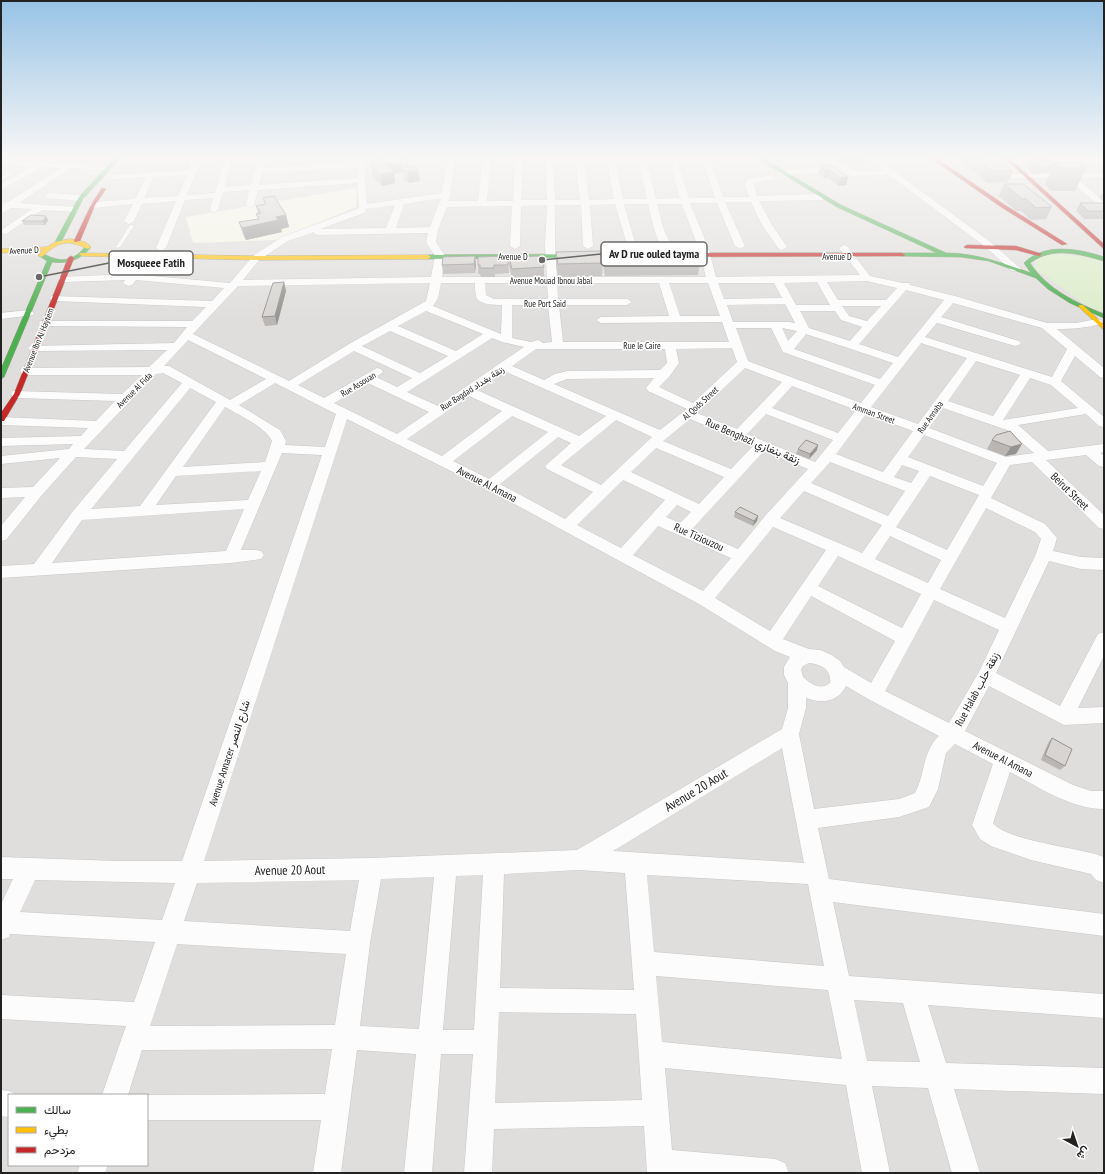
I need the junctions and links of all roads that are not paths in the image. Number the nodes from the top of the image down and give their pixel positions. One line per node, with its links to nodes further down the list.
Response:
1 (74, 210): 33 (main road)
2 (36, 211): 27 (street)
3 (90, 211): 32 (main road)
4 (135, 211): 25 (street)
5 (176, 211): 47 (street)
6 (358, 211): 31 (street, Avenue Al Fida)
7 (361, 211): 28 (street)
8 (397, 211): 29 (street)
9 (440, 211): 26 (street)
10 (516, 211): 35 (street)
11 (550, 211): 53 (street)
12 (586, 211): 37 (street)
13 (621, 211): 39 (street)
14 (654, 211): 45 (street)
15 (689, 211): 55 (street)
16 (725, 211): 40 (street)
17 (759, 211): 46 (street)
18 (842, 211): 56 (main road)
19 (943, 211): 41 (street)
20 (1012, 211): 60 (main road)
21 (1050, 211): 24 (main road)
22 (1064, 211): 34 (main road)
23 (831, 212): 52 (main road)
24 (1056, 217)
25 (130, 223): 43 (lane)
26 (432, 230): 29 (street); 58 (street)
27 (3, 231): 30 (street)
28 (354, 231): 29 (street); 31 (street)
29 (390, 231)
30 (19, 232)
31 (307, 232): 49 (street, Avenue Al Fida)
32 (77, 241): 33 (main road); 42 (main road)
33 (57, 244): 57 (main road)
34 (1103, 245)
35 (515, 246)
36 (562, 246): 53 (main road, Avenue D)
37 (588, 246)
38 (609, 246): 39 (main road, Avenue D)
39 (631, 246): 45 (main road, Avenue D)
40 (740, 246): 46 (main road, Avenue D); 55 (main road, Avenue D)
41 (990, 246): 56 (main road, Avenue D); 63 (main road, Avenue D); 69 (street)
42 (88, 247): 43 (main road); 62 (main road)
43 (118, 247): 47 (main road)
44 (457, 247): 58 (main road, Avenue D)
45 (667, 247): 55 (main road, Avenue D)
46 (782, 247): 59 (main road, Avenue D)
47 (161, 248): 48 (main road)
48 (216, 248)
49 (270, 248): 50 (main road); 61 (street, Avenue Al Fida)
50 (286, 248)
51 (396, 248): 58 (main road, Avenue D)
52 (910, 248): 56 (main road, Avenue D); 59 (main road, Avenue D)
53 (548, 249): 55 (main road, Avenue D); 58 (main road, Avenue D); 77 (street)
54 (1, 251): 57 (main road, Avenue D)
55 (704, 251): 59 (main road, Avenue D); 79 (street)
56 (928, 251): 59 (main road, Avenue D); 69 (main road)
57 (44, 252): 65 (main road, Avenue D); 68 (main road)
58 (437, 252): 61 (main road, Avenue D); 75 (street)
59 (847, 252): 72 (street)
60 (1054, 252): 63 (main road); 67 (main road)
61 (255, 253): 64 (main road, Avenue D); 81 (street, Avenue Al Fida)
62 (82, 254): 64 (main road, Avenue D); 66 (main road)
63 (1039, 254): 71 (main road)
64 (153, 256): 70 (street)
65 (1, 257)
66 (72, 258): 68 (main road); 73 (main road, Avenue Ibn Al Haytem)
67 (1104, 259)
68 (50, 260): 96 (main road, Avenue Ibn Al Haytem)
69 (1016, 269): 71 (main road)
70 (133, 277): 73 (street, Avenue Mouad Ibnou Jabal); 81 (street, Avenue Mouad Ibnou Jabal); 86 (street)
71 (1037, 277): 104 (main road)
72 (867, 278): 74 (street, Avenue Mouad Ibnou Jabal); 82 (street, Avenue Mouad Ibnou Jabal)
73 (64, 279): 84 (main road, Avenue Ibn Al Haytem)
74 (820, 279): 80 (street, Avenue Mouad Ibnou Jabal); 94 (street)
75 (435, 280): 76 (street, Avenue Mouad Ibnou Jabal); 81 (street, Avenue Mouad Ibnou Jabal); 95 (street)
76 (480, 280): 77 (street, Avenue Mouad Ibnou Jabal); 90 (street, Rue Port Said)
77 (552, 280): 83 (street, Avenue Mouad Ibnou Jabal); 87 (street)
78 (663, 280): 79 (street, Avenue Mouad Ibnou Jabal); 83 (street, Avenue Mouad Ibnou Jabal); 101 (street)
79 (712, 280): 80 (street, Avenue Mouad Ibnou Jabal); 89 (street)
80 (777, 280): 93 (street)
81 (234, 284): 92 (street, Avenue Al Fida)
82 (905, 285): 85 (street, Avenue Mouad Ibnou Jabal); 91 (street)
83 (624, 291): 88 (street, Rue Port Said); 100 (street)
84 (55, 298): 86 (street); 105 (main road, Avenue Ibn Al Haytem)
85 (951, 298): 98 (street); 103 (street, Avenue Mouad Ibnou Jabal)
86 (112, 300): 92 (street)
87 (553, 302): 88 (street, Rue Port Said); 90 (street, Rue Port Said); 112 (street)
88 (598, 302): 99 (street)
89 (720, 302): 93 (street); 102 (street)
90 (507, 303): 115 (street)
91 (889, 303): 94 (street); 107 (street)
92 (214, 304): 110 (street, Avenue Al Fida)
93 (790, 305): 94 (street); 111 (street)
94 (836, 305): 107 (street)
95 (425, 308): 108 (street); 113 (street)
96 (28, 313): 97 (street); 130 (main road, Avenue Ibn Al Haytem)
97 (1, 316)
98 (935, 319): 114 (street); 116 (street)
99 (601, 320): 100 (street); 118 (street)
100 (630, 320): 101 (street)
101 (676, 320): 102 (street)
102 (727, 322): 106 (street); 120 (street)
103 (1028, 322): 109 (street, Avenue Mouad Ibnou Jabal); 116 (street)
104 (1102, 322): 109 (street, Avenue Mouad Ibnou Jabal)
105 (44, 323): 110 (street); 125 (main road, Avenue Ibn Al Haytem)
106 (775, 325): 111 (street); 127 (street)
107 (869, 325): 121 (street)
108 (388, 326): 123 (street); 128 (street)
109 (1046, 326): 126 (street)
110 (191, 329): 122 (street, Avenue Al Fida); 142 (street, Avenue Al Amana)
111 (804, 329): 121 (street); 127 (street)
112 (557, 330): 117 (street); 124 (street, Rue Bagdad زنقة بغداد)
113 (491, 334): 115 (street); 128 (street)
114 (919, 339): 129 (street); 131 (street)
115 (506, 340): 124 (street)
116 (1015, 343): 134 (street)
117 (553, 345): 118 (street, Rue le Caire); 124 (street)
118 (604, 345): 119 (street, Rue le Caire)
119 (670, 345): 120 (street, Rue le Caire); 139 (street)
120 (735, 345): 132 (street)
121 (852, 345): 131 (street)
122 (177, 346): 125 (street); 137 (street, Avenue Al Fida)
123 (353, 346): 133 (street); 148 (street)
124 (534, 346): 135 (street, Rue Bagdad زنقة بغداد)
125 (34, 348): 136 (main road, Avenue Ibn Al Haytem)
126 (1073, 349): 140 (street); 147 (street)
127 (787, 350): 150 (street)
128 (456, 355): 144 (street)
129 (974, 356): 134 (street); 157 (street, Rue Annaba)
130 (5, 357): 141 (main road, Avenue Ibn Al Haytem)
131 (900, 361): 150 (street)
132 (743, 363): 145 (street, Amman Street); 163 (street, Al Qods Street)
133 (390, 364): 143 (street, Rue Assouan); 144 (street)
134 (1000, 364): 138 (street)
135 (505, 367): 149 (street); 151 (street, Rue Bagdad زنقة بغداد)
136 (26, 371): 137 (street); 153 (main road, Avenue Ibn Al Haytem)
137 (153, 371): 146 (street); 154 (street, Avenue Al Fida)
138 (1027, 373): 147 (street); 167 (street)
139 (665, 374): 149 (street); 163 (street, Rue Benghazi زنقة بنغازي)
140 (1104, 374)
141 (1, 377)
142 (276, 378): 148 (street, Avenue Al Amana); 155 (street)
143 (368, 378): 152 (street); 156 (street, Rue Assouan)
144 (421, 378): 152 (street)
145 (790, 381): 158 (street); 159 (street, Amman Street)
146 (189, 382): 155 (street); 185 (street)
147 (1055, 382): 162 (street)
148 (290, 384): 156 (street, Avenue Al Amana)
149 (545, 384): 165 (street)
150 (882, 384): 159 (street)
151 (468, 391): 160 (street, Rue Bagdad زنقة بغداد); 161 (street)
152 (398, 392): 160 (street)
153 (16, 394): 154 (street); 166 (main road, Avenue Ibn Al Haytem)
154 (125, 398): 169 (street, Avenue Al Fida)
155 (226, 403): 181 (street); 198 (street)
156 (326, 403): 164 (street, Avenue Al Amana)
157 (940, 403): 167 (street, Beirut Street); 170 (street, Rue Annaba)
158 (764, 409): 172 (street); 175 (street)
159 (864, 409): 170 (street, Amman Street); 175 (street)
160 (438, 410): 173 (street, Rue Bagdad زنقة بغداد)
161 (511, 410): 171 (street); 192 (street)
162 (1089, 410): 167 (street); 168 (street)
163 (691, 411): 172 (street, Rue Benghazi زنقة بنغازي); 174 (street, Al Qods Street)
164 (343, 412): 173 (street, Avenue Al Amana); 183 (street, Avenue Annacer شارع النصر)
165 (615, 415): 174 (street); 178 (street)
166 (1, 420): 169 (street)
167 (1000, 422): 188 (street, Beirut Street)
168 (1104, 423)
169 (99, 425): 176 (street, Avenue Al Fida)
170 (921, 430): 189 (street, Rue Annaba); 191 (street, Amman Street)
171 (557, 431): 178 (street); 186 (street)
172 (739, 435): 179 (street, Rue Benghazi زنقة بنغازي)
173 (398, 438): 192 (street, Avenue Al Amana)
174 (658, 439): 199 (street, Al Qods Street); 200 (street)
175 (841, 439): 187 (street)
176 (85, 440): 177 (street); 184 (street, Avenue Al Fida)
177 (1, 442)
178 (580, 442): 195 (street)
179 (762, 445): 196 (street, Rue Benghazi زنقة بنغازي); 200 (street)
180 (1104, 448): 182 (street)
181 (276, 450): 183 (street); 194 (street)
182 (1089, 450): 188 (street); 193 (street)
183 (330, 451): 260 (street, Avenue Annacer شارع النصر)
184 (72, 453): 185 (street); 190 (street); 206 (street, Avenue Al Fida)
185 (129, 455): 213 (street)
186 (528, 455): 195 (street); 202 (street)
187 (828, 456): 196 (street); 201 (street)
188 (1040, 457): 191 (street); 217 (street, Beirut Street)
189 (900, 459): 197 (street); 201 (street, Rue Annaba)
190 (1, 460)
191 (1005, 461): 208 (street)
192 (444, 462): 202 (street, Avenue Al Amana)
193 (1104, 463)
194 (270, 466): 198 (street); 210 (street)
195 (552, 466): 205 (street)
196 (817, 468): 203 (street)
197 (927, 470): 204 (street); 208 (street)
198 (172, 472): 211 (street)
199 (621, 473): 205 (street, Al Qods Street); 209 (street)
200 (732, 475): 212 (street)
201 (886, 478): 204 (street)
202 (490, 485): 218 (street, Avenue Al Amana)
203 (802, 485): 215 (street); 219 (street)
204 (913, 489): 219 (street)
205 (602, 491): 218 (street, Al Qods Street)
206 (37, 492): 207 (street); 216 (street, Avenue Al Fida)
207 (1, 493)
208 (984, 497): 223 (street, Rue Halab زنقة حلب); 228 (street)
209 (676, 498): 212 (street); 214 (street)
210 (254, 504): 211 (street); 227 (street)
211 (144, 510): 213 (street)
212 (700, 510): 220 (street)
213 (78, 515): 231 (street)
214 (656, 519): 220 (street, Rue Tiziouzou); 225 (street)
215 (770, 520): 222 (street); 226 (street)
216 (7, 521): 221 (street, Avenue Al Fida)
217 (1103, 522)
218 (567, 526): 225 (street, Avenue Al Amana)
219 (889, 526): 228 (street); 229 (street)
220 (682, 530): 226 (street, Rue Tiziouzou)
221 (1, 536)
222 (835, 548): 229 (street); 233 (street)
223 (1044, 554): 230 (street); 236 (street, Rue Halab زنقة حلب)
224 (256, 555): 227 (street)
225 (624, 555): 235 (street, Avenue Al Amana)
226 (741, 556): 235 (street)
227 (231, 557): 231 (street)
228 (950, 558): 234 (street)
229 (865, 561): 234 (street)
230 (1104, 564)
231 (39, 569): 232 (street)
232 (1, 572)
233 (808, 588): 237 (street); 239 (street)
234 (931, 591): 236 (street); 237 (street)
235 (705, 600): 239 (street, Avenue Al Amana)
236 (1009, 627): 242 (street, Rue Halab زنقة حلب)
237 (905, 638): 244 (street)
238 (1104, 639): 247 (street)
239 (777, 644): 240 (street, Avenue Al Amana); 241 (street)
240 (808, 656): 241 (street); 243 (street, Avenue Al Amana)
241 (794, 676): 243 (street, Avenue Al Amana); 245 (street)
242 (986, 676): 247 (street); 249 (street, Rue Halab زنقة حلب)
243 (833, 685): 244 (street, Avenue Al Amana); 245 (street)
244 (868, 691): 249 (street, Avenue Al Amana)
245 (797, 708): 248 (street)
246 (1104, 715): 247 (street)
247 (1064, 717)
248 (790, 734): 252 (street); 253 (street, Avenue 20 Aout)
249 (953, 734): 250 (street, Avenue Al Amana); 252 (street, Rue Halab زنقة حلب)
250 (1004, 760): 251 (street, Avenue Al Amana); 261 (street)
251 (1104, 800)
252 (806, 820): 262 (street)
253 (579, 860): 254 (street, Avenue 20 Aout); 255 (street, Avenue 20 Aout)
254 (635, 863): 262 (street, Avenue 20 Aout); 267 (street)
255 (494, 865): 256 (street, Avenue 20 Aout); 270 (street)
256 (446, 867): 259 (street, Avenue 20 Aout); 277 (street)
257 (1, 868): 258 (street, Avenue 20 Aout)
258 (29, 869): 260 (street, Avenue 20 Aout); 263 (street)
259 (372, 869): 260 (street, Avenue 20 Aout); 266 (street)
260 (190, 872): 265 (street, Avenue Annacer شارع النصر)
261 (1104, 872)
262 (818, 882): 264 (street, Avenue 20 Aout); 268 (street)
263 (2, 924): 265 (street)
264 (1104, 925)
265 (170, 933): 266 (street); 274 (street, Avenue Annacer شارع النصر)
266 (359, 943): 275 (street)
267 (644, 963): 268 (street); 271 (street)
268 (839, 983): 269 (street); 280 (street)
269 (912, 992): 272 (street); 281 (street)
270 (487, 1000): 271 (street); 278 (street)
271 (647, 1002): 279 (street)
272 (1104, 1006)
273 (1, 1007): 274 (street)
274 (142, 1015): 276 (street, Avenue Annacer شارع النصر)
275 (345, 1037): 276 (street); 277 (street); 285 (street)
276 (134, 1038): 283 (street, Avenue Annacer شارع النصر)
277 (430, 1042): 278 (street); 290 (street)
278 (486, 1042): 287 (street)
279 (652, 1054): 280 (street); 286 (street)
280 (857, 1073): 281 (street); 293 (street)
281 (937, 1075): 282 (street); 294 (street)
282 (1104, 1081)
283 (115, 1094)
284 (148, 1107): 285 (street)
285 (336, 1107): 289 (street)
286 (656, 1113): 287 (street); 288 (street)
287 (482, 1116): 291 (street)
288 (660, 1168): 292 (street)
289 (327, 1173)
290 (418, 1173)
291 (478, 1173)
292 (775, 1173)
293 (876, 1173)
294 (966, 1173)

